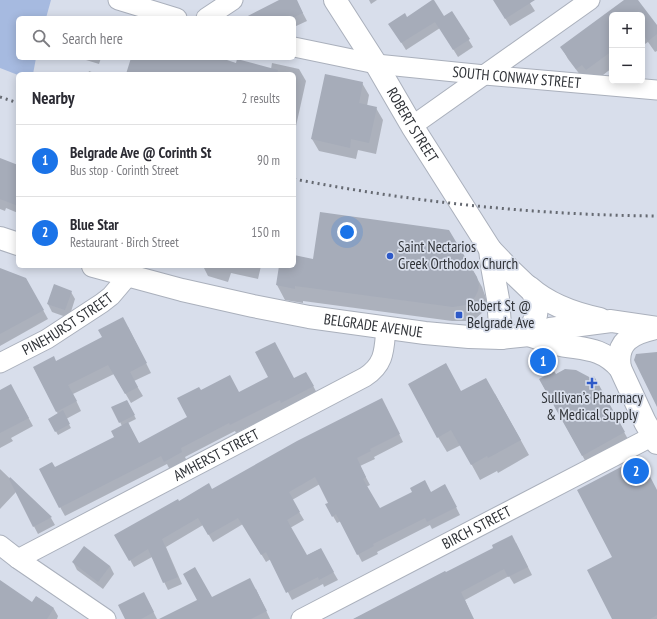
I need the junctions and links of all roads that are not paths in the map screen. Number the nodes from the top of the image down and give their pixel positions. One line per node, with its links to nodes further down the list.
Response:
1 (118, 0): 5 (street)
2 (233, 0): 6 (street)
3 (335, 0): 8 (main road, ROBERT STREET)
4 (590, 0): 9 (street)
5 (170, 16)
6 (209, 16)
7 (296, 47): 8 (street, SOUTH CONWAY STREET)
8 (376, 64): 9 (street, SOUTH CONWAY STREET); 11 (main road, ROBERT STREET)
9 (485, 75): 10 (street, SOUTH CONWAY STREET); 11 (street)
10 (657, 90)
11 (412, 126): 14 (main road, ROBERT STREET)
12 (0, 238): 13 (main road)
13 (16, 243)
14 (490, 249): 17 (main road, ROBERT STREET); 22 (main road, ROBERT STREET)
15 (100, 268): 16 (main road, BELGRADE AVENUE)
16 (128, 276): 19 (main road, BELGRADE AVENUE); 23 (street, PINEHURST STREET)
17 (529, 288): 18 (main road); 21 (main road)
18 (611, 321): 20 (main road, BELGRADE AVENUE); 21 (main road, BELGRADE AVENUE)
19 (386, 328): 22 (main road, BELGRADE AVENUE); 27 (street, AMHERST STREET)
20 (656, 328): 24 (main road)
21 (529, 335): 22 (main road, BELGRADE AVENUE); 24 (main road)
22 (501, 338)
23 (0, 363)
24 (620, 368): 25 (main road)
25 (655, 440): 29 (street, BIRCH STREET)
26 (0, 545): 27 (street)
27 (18, 559): 28 (street)
28 (106, 619)
29 (301, 619)

